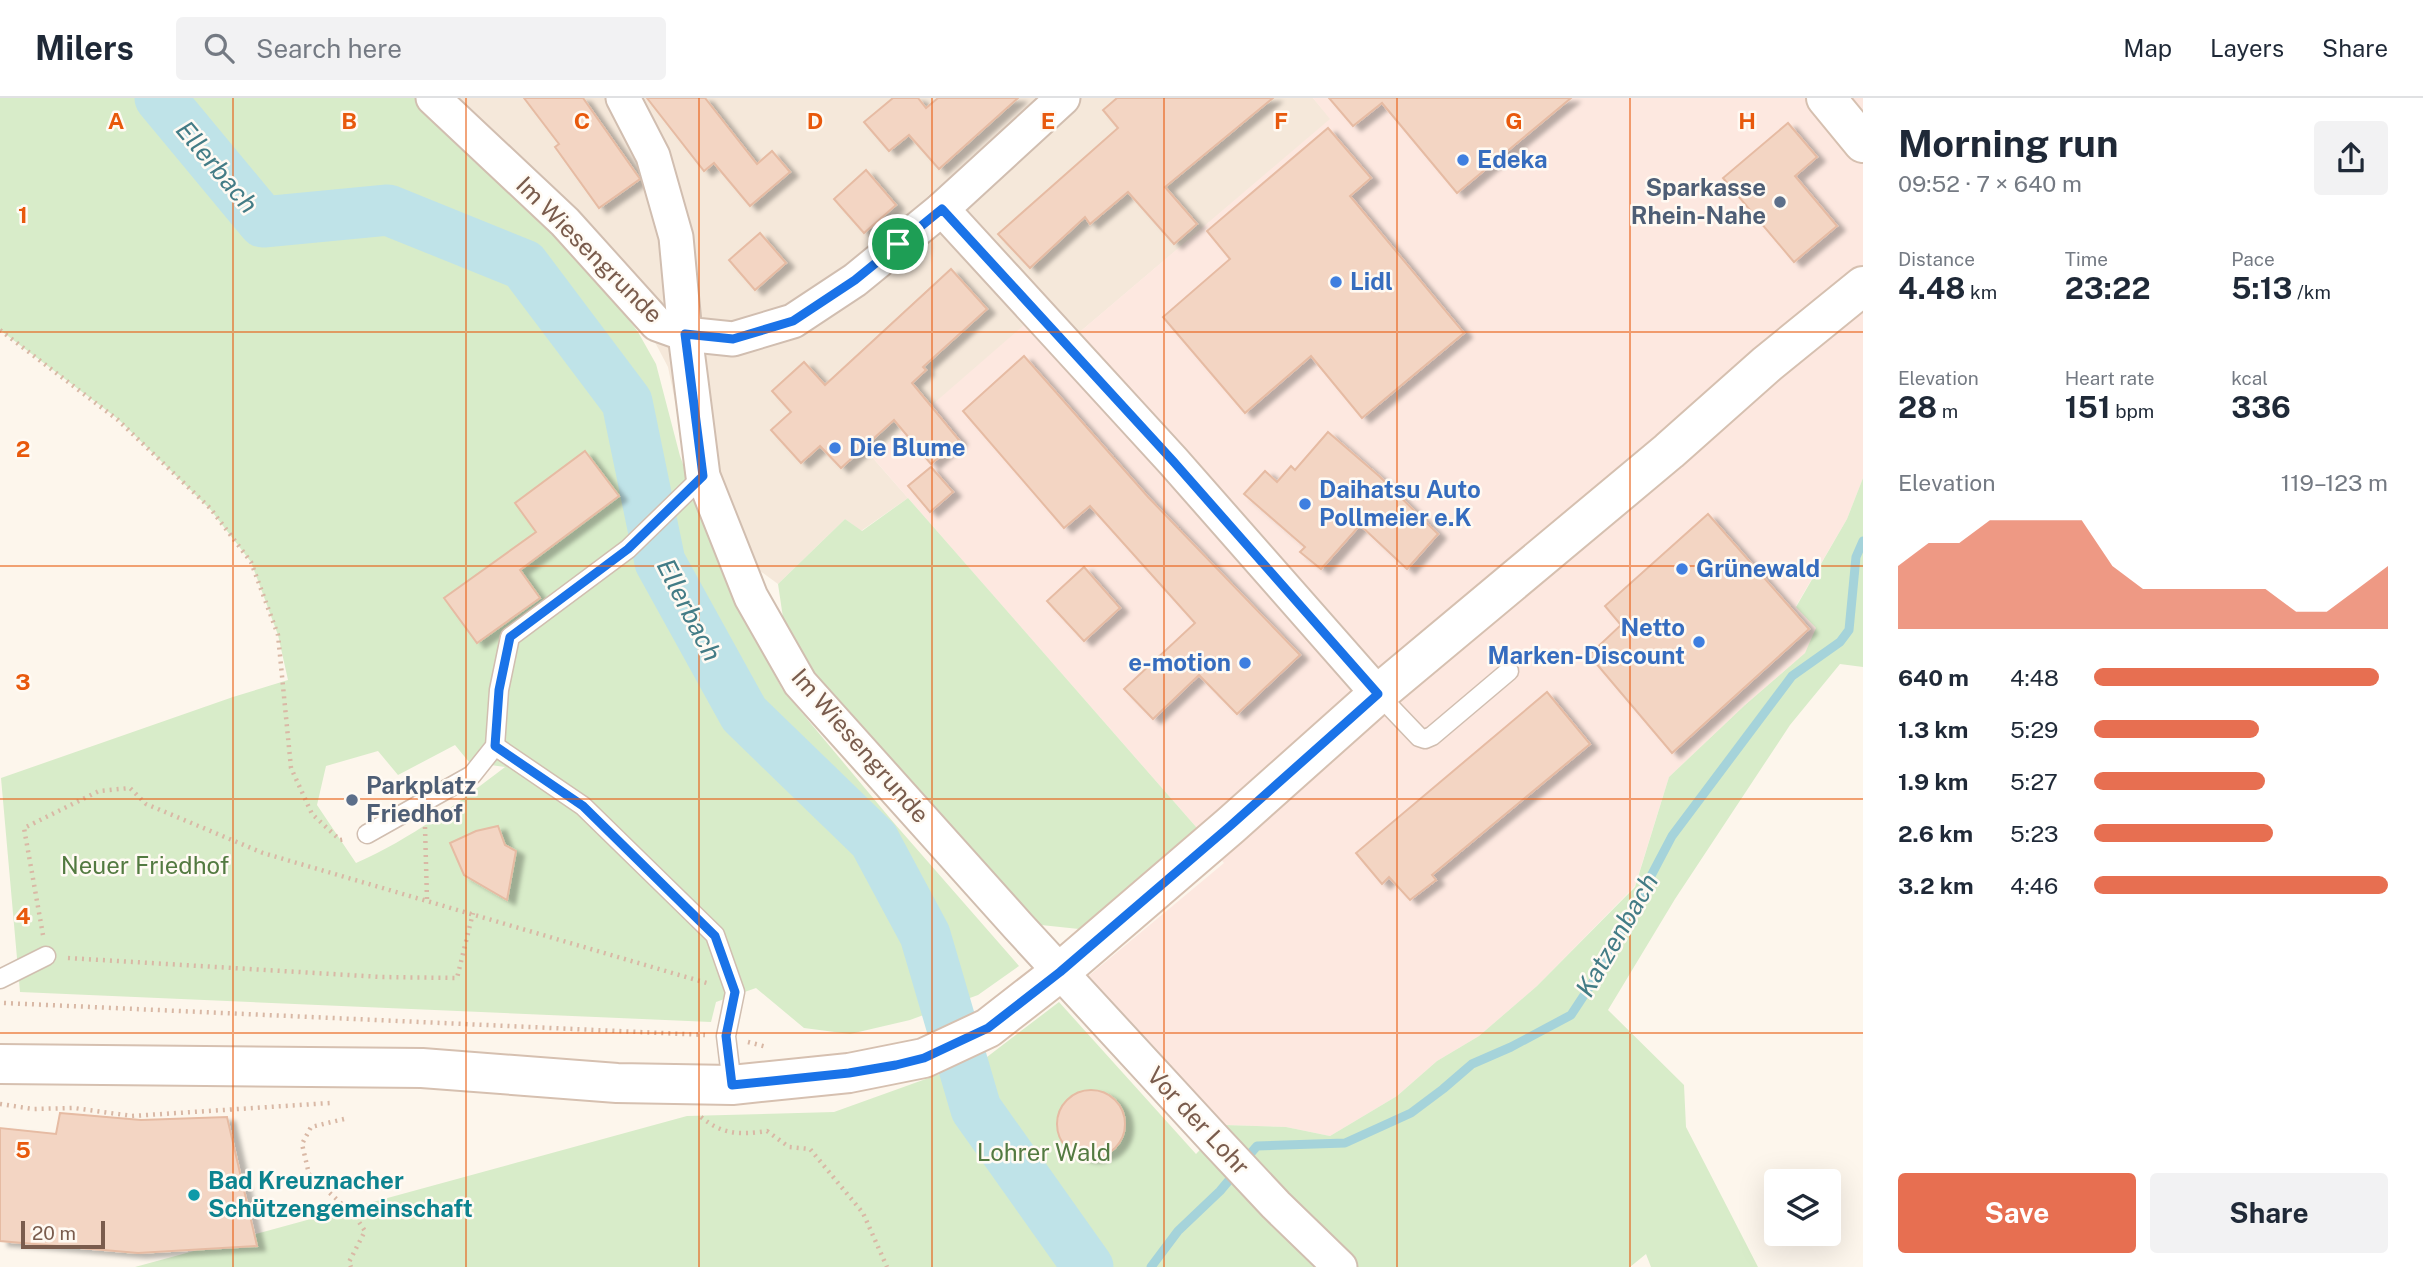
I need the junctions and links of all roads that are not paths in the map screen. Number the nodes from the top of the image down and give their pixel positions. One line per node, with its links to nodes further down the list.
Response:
1 (433, 98): 8 (street, Im Wiesengrunde)
2 (623, 98): 8 (street)
3 (1062, 98): 6 (street)
4 (1826, 98): 5 (main road)
5 (1863, 144)
6 (942, 209): 8 (street); 11 (street)
7 (1863, 286): 11 (main road)
8 (685, 334): 9 (street, Im Wiesengrunde)
9 (703, 476): 12 (lane); 15 (street, Im Wiesengrunde)
10 (1509, 671): 11 (lane)
11 (1378, 694): 15 (main road)
12 (495, 746): 13 (lane); 18 (lane)
13 (367, 834)
14 (46, 956): 16 (lane)
15 (1060, 972): 18 (main road); 19 (street, Vor der Lohr)
16 (0, 979)
17 (0, 1064): 18 (main road)
18 (732, 1085)
19 (1340, 1267)

